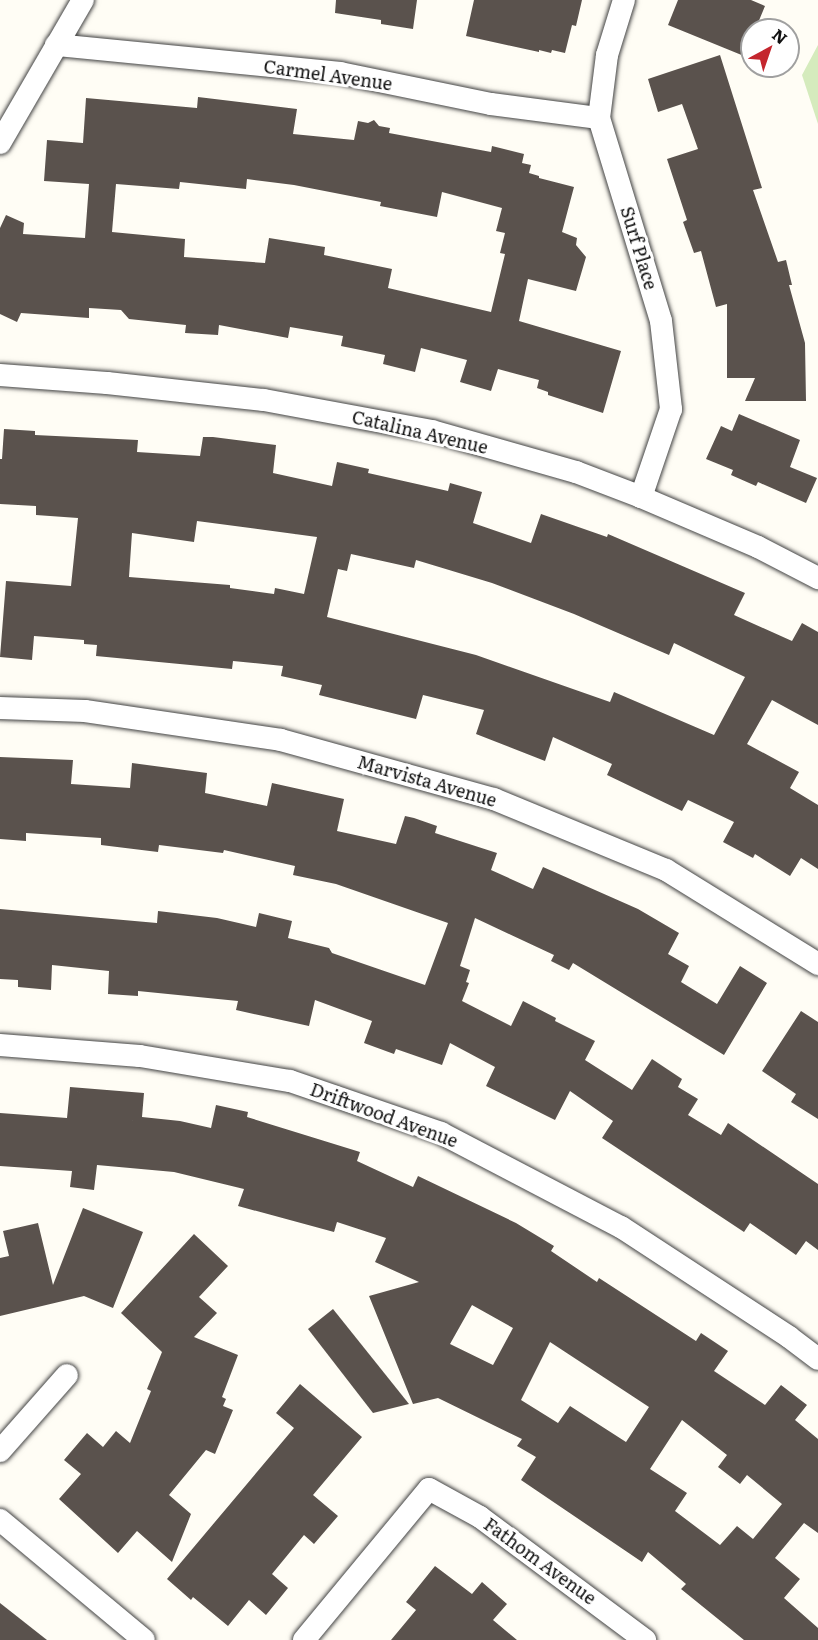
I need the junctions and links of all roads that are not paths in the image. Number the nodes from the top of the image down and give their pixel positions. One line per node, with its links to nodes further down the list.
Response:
1 (83, 0): 3 (street)
2 (624, 0): 4 (street, Surf Place)
3 (56, 45): 4 (street, Carmel Avenue); 5 (street)
4 (598, 118): 7 (street, Surf Place)
5 (0, 143)
6 (0, 375): 7 (street, Catalina Avenue)
7 (641, 497): 8 (street, Catalina Avenue)
8 (818, 578)
9 (0, 708): 10 (street, Marvista Avenue)
10 (818, 964)
11 (0, 1045): 12 (street, Driftwood Avenue)
12 (818, 1359)
13 (67, 1375): 14 (street)
14 (0, 1451)
15 (0, 1520): 16 (street)
16 (144, 1640)
17 (304, 1640): 18 (street, Fathom Avenue)
18 (645, 1640)

